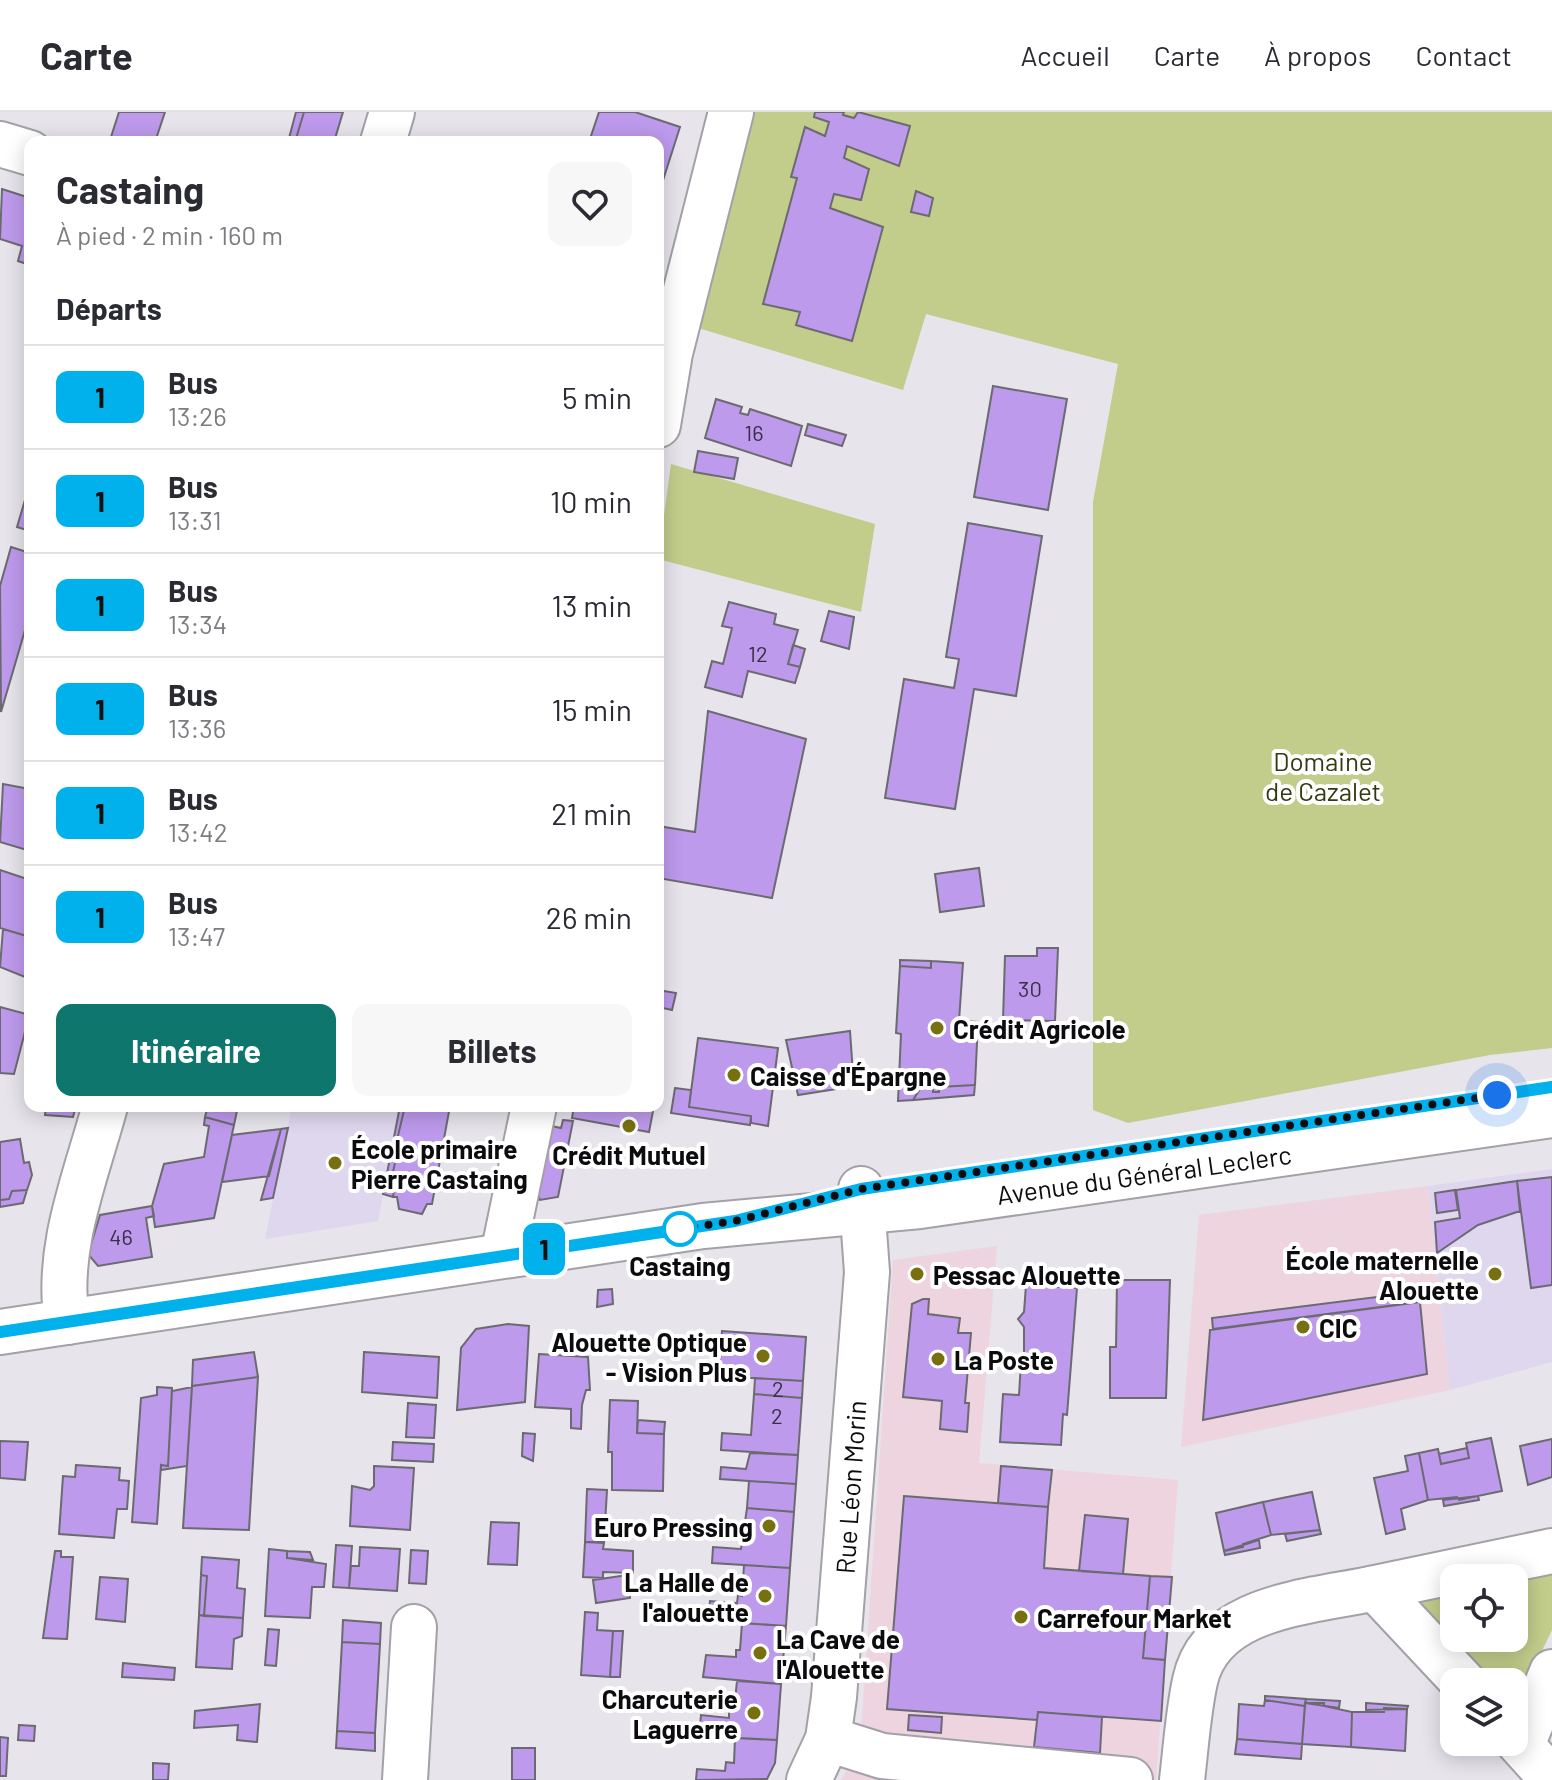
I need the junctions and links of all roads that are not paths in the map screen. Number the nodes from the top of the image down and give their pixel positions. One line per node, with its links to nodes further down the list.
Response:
1 (392, 112): 3 (main road)
2 (731, 112): 6 (main road)
3 (385, 136)
4 (0, 144): 5 (main road)
5 (24, 151)
6 (664, 349)
7 (1552, 1087): 11 (main road, Avenue du Général Leclerc)
8 (103, 1112): 13 (main road)
9 (533, 1112): 12 (main road)
10 (1552, 1115): 11 (main road, Avenue du Général Leclerc)
11 (862, 1200): 12 (main road, Avenue du Général Leclerc); 21 (main road, Rue Léon Morin)
12 (503, 1255): 13 (main road, Avenue du Général Leclerc)
13 (67, 1322): 14 (main road, Avenue du Général Leclerc)
14 (0, 1332)
15 (1552, 1551): 16 (main road)
16 (1375, 1588): 18 (main road); 27 (main road)
17 (414, 1627): 24 (main road)
18 (1450, 1668)
19 (1552, 1672): 20 (main road)
20 (1528, 1721)
21 (828, 1739): 25 (main road, Rue Léon Morin); 26 (main road)
22 (1528, 1752): 23 (main road)
23 (1552, 1779)
24 (405, 1780)
25 (809, 1780)
26 (1130, 1780)
27 (1182, 1780)

